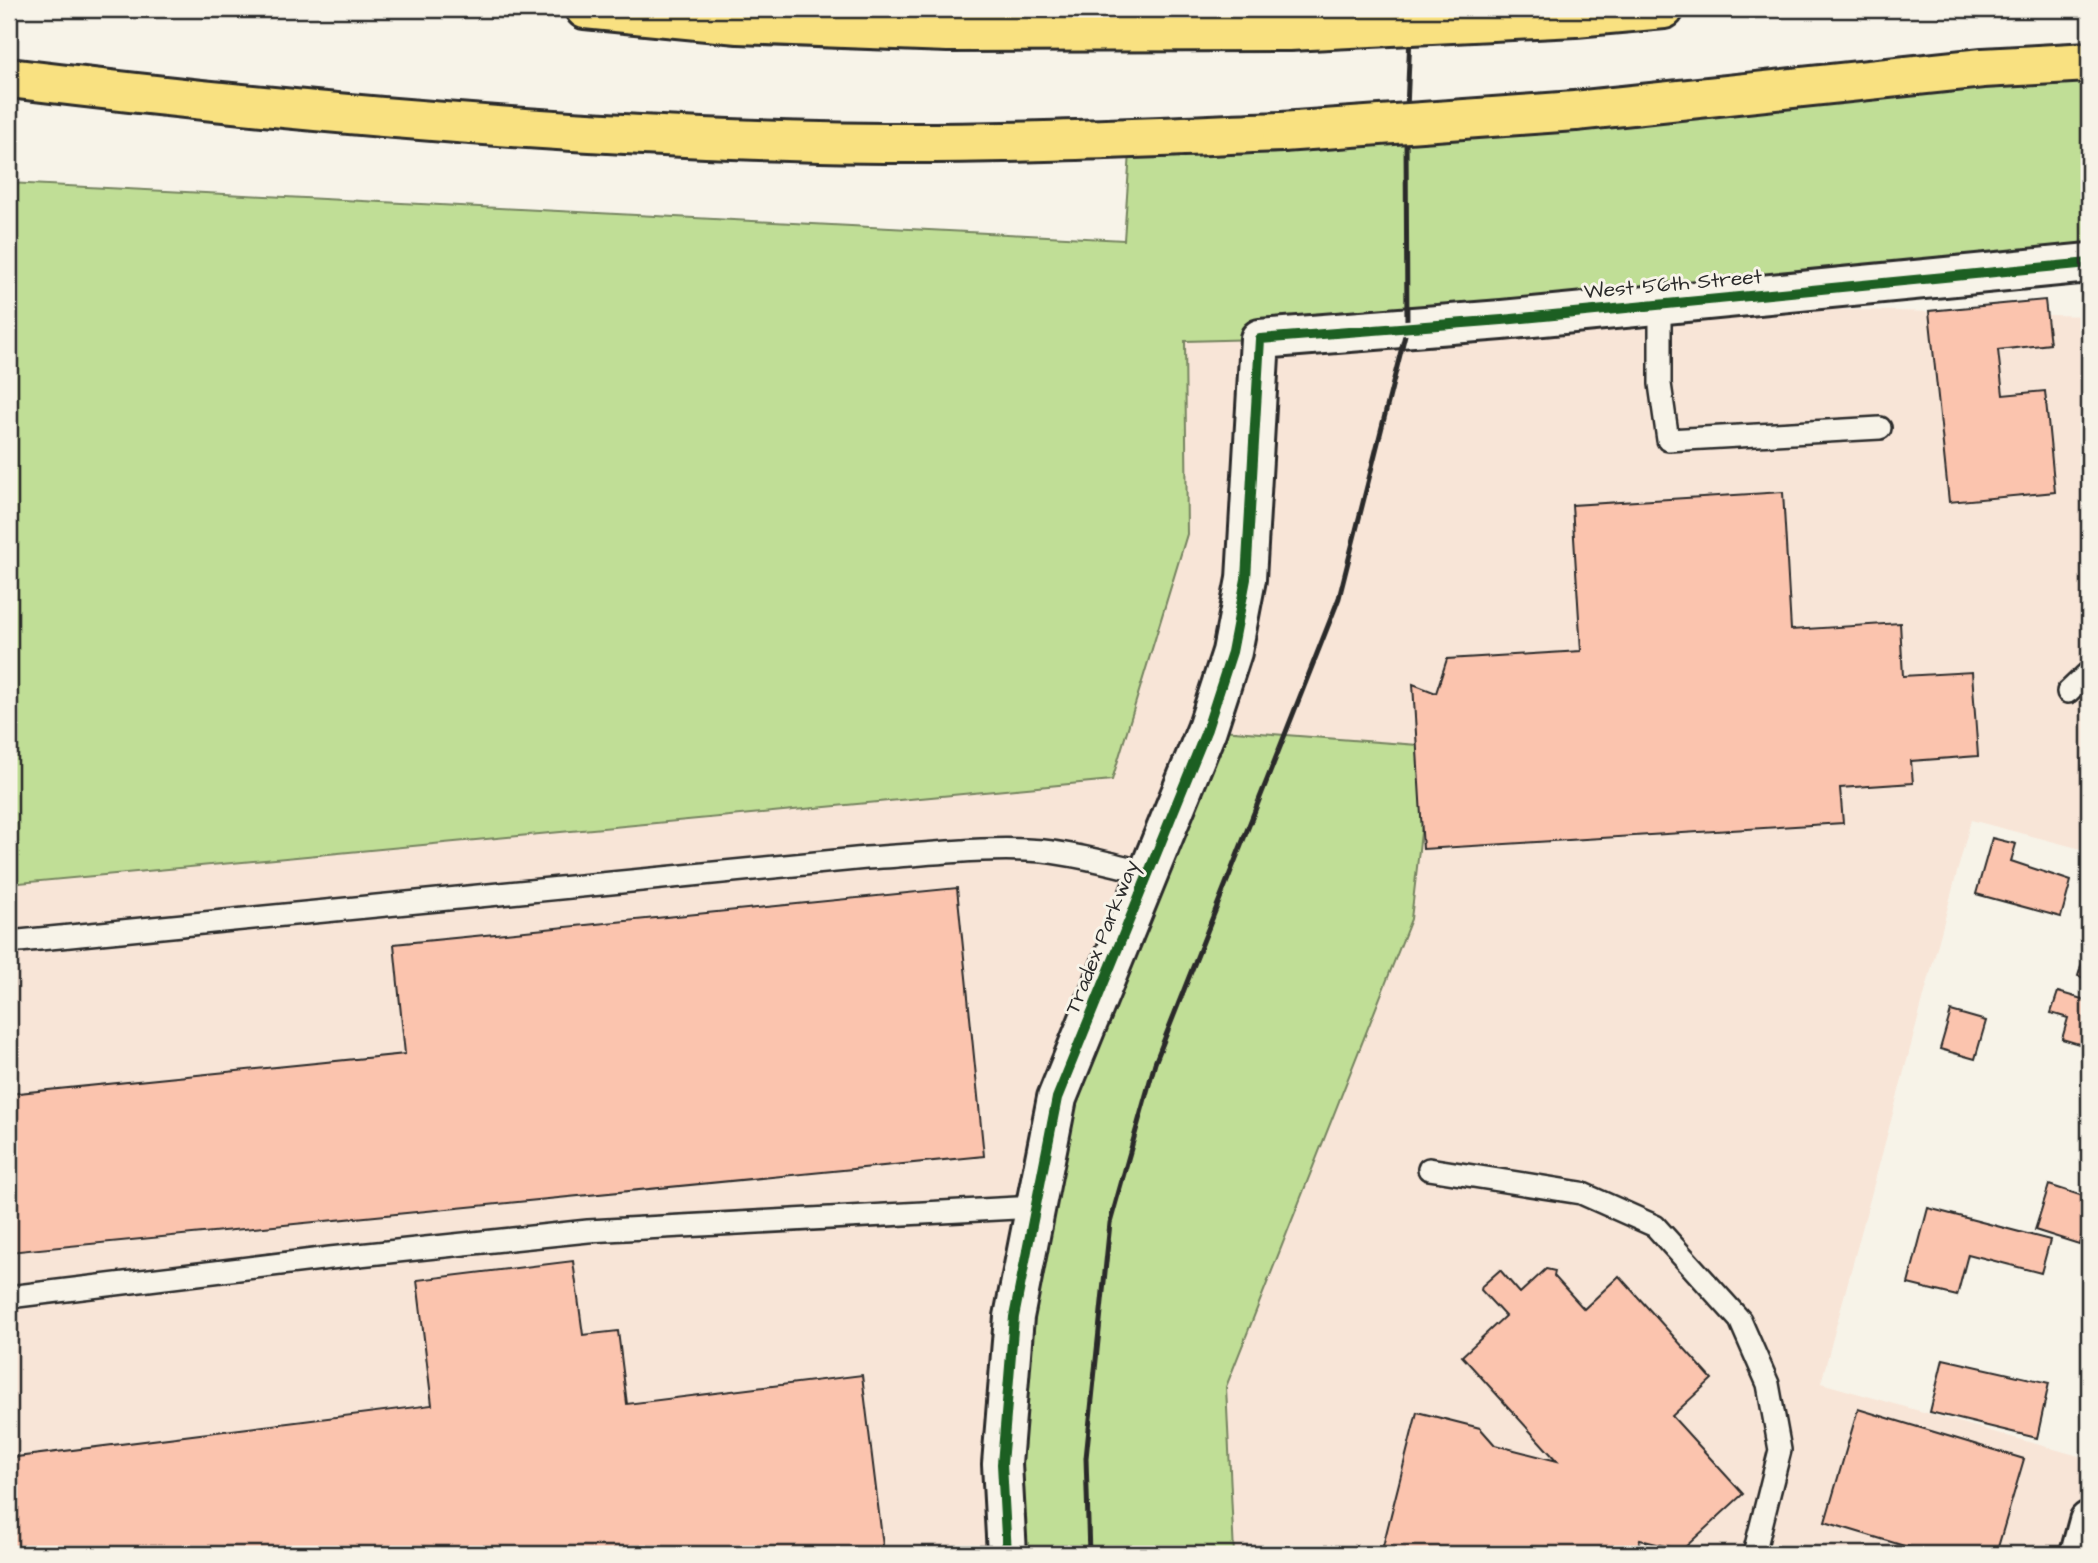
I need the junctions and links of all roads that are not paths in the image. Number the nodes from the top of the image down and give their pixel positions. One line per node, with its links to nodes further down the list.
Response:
1 (585, 9): 2 (highway, bridge)
2 (1664, 9)
3 (2089, 62): 4 (highway, bridge)
4 (9, 78)
5 (2089, 263): 6 (street, West 56th Street)
6 (1660, 304): 7 (street, West 56th Street); 8 (lane)
7 (1259, 339): 11 (street, Tradex Parkway)
8 (1880, 428)
9 (2089, 672): 10 (lane)
10 (2068, 692)
11 (1149, 873): 12 (lane); 14 (street, Tradex Parkway)
12 (9, 943)
13 (1429, 1170): 18 (lane)
14 (1036, 1207): 15 (lane); 17 (street, Tradex Parkway)
15 (9, 1297)
16 (2089, 1521): 19 (street)
17 (1007, 1554)
18 (1754, 1554)
19 (2080, 1554)

